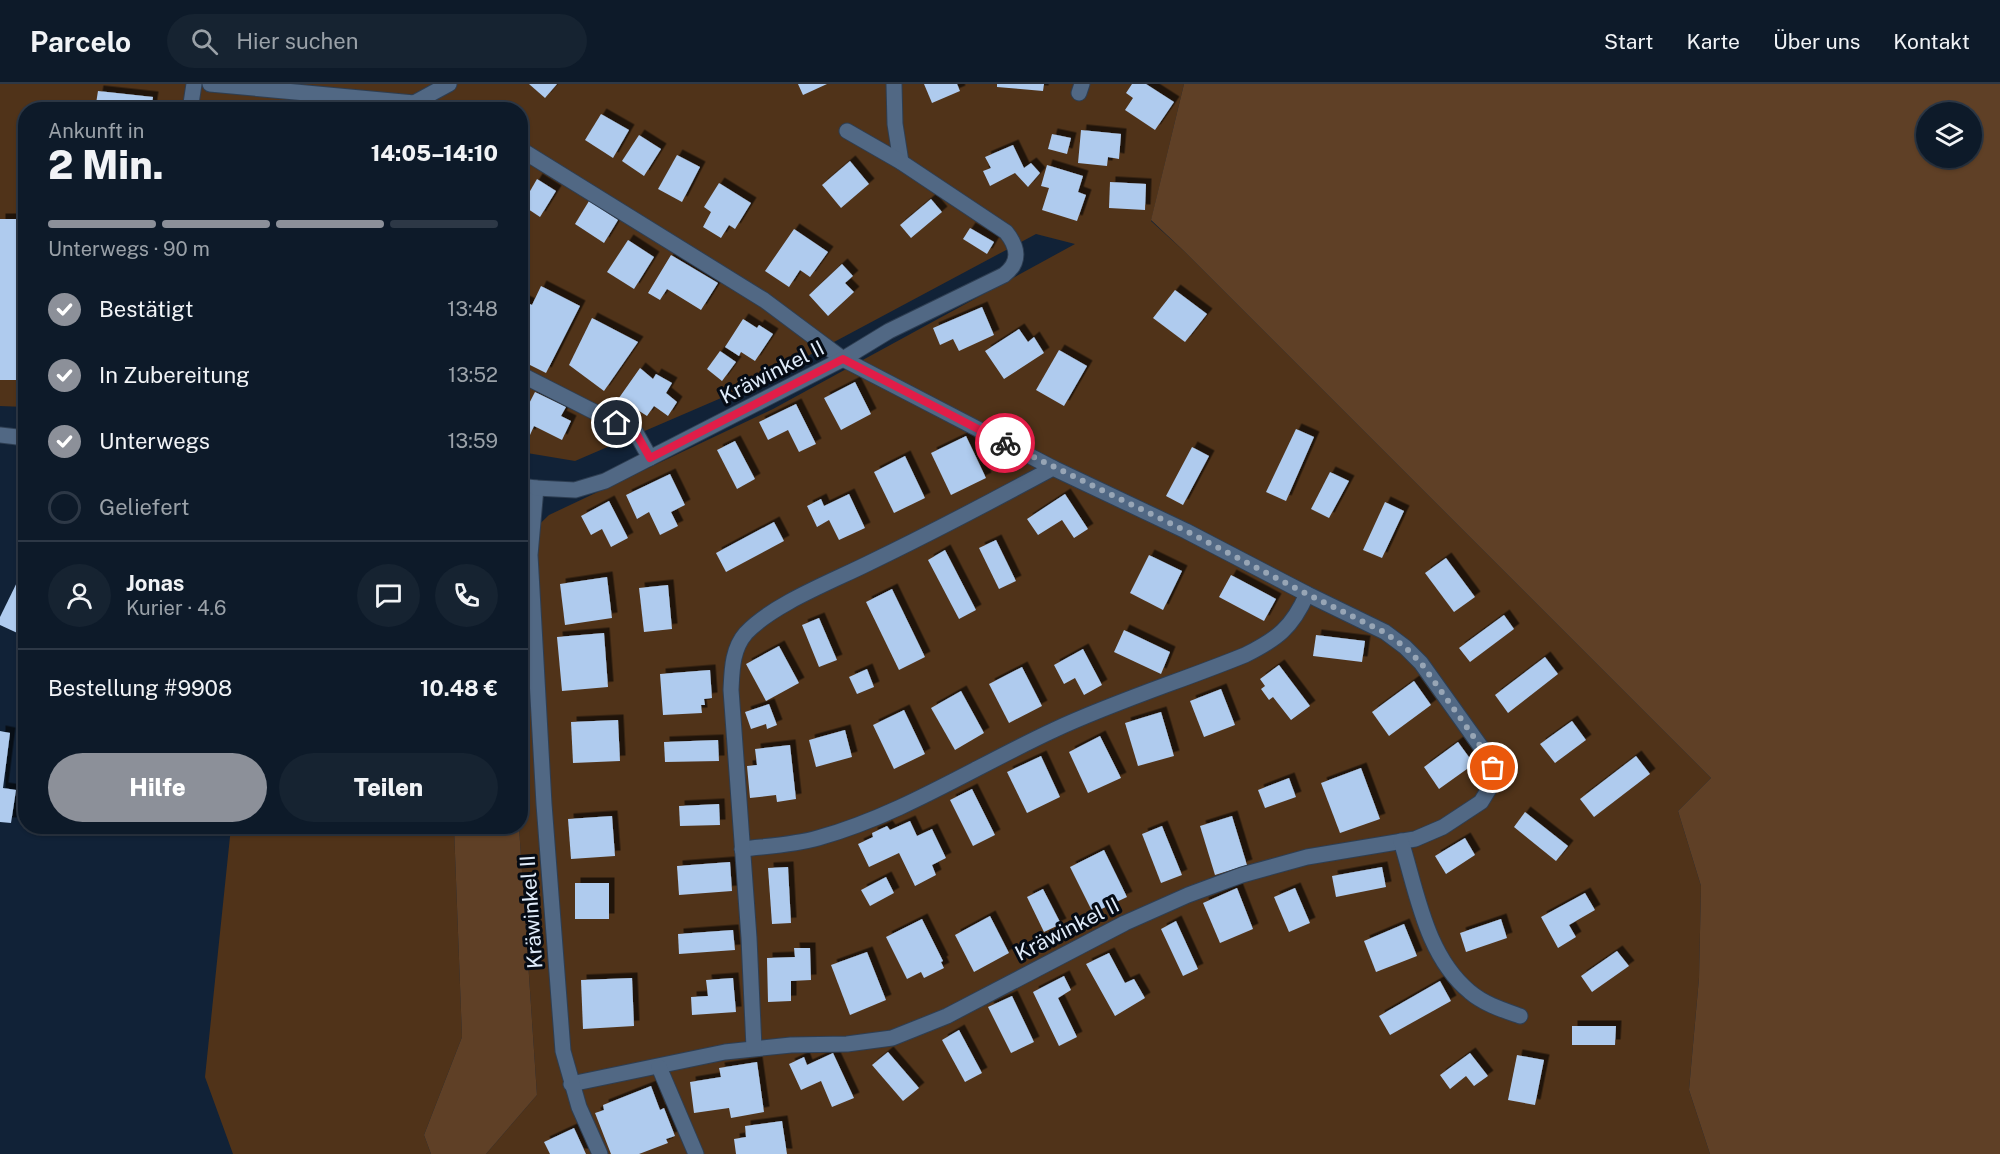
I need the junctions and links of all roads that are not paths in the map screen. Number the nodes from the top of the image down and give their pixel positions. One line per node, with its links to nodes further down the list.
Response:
1 (194, 84): 6 (lane)
2 (210, 84): 5 (lane)
3 (449, 84): 8 (lane)
4 (894, 84): 11 (lane)
5 (305, 89): 7 (lane)
6 (191, 102)
7 (406, 102)
8 (416, 102)
9 (847, 131): 11 (lane)
10 (528, 154): 12 (lane)
11 (901, 162): 12 (lane)
12 (843, 359): 16 (lane, Kräwinkel II); 17 (lane, Kräwinkel II)
13 (528, 378): 16 (lane)
14 (0, 435): 15 (lane)
15 (18, 437)
16 (650, 458): 19 (lane, Kräwinkel II)
17 (1053, 468): 20 (lane, Kräwinkel II); 22 (lane)
18 (528, 487): 19 (lane, Kräwinkel II)
19 (536, 488): 26 (lane, Kräwinkel II)
20 (1307, 594): 21 (lane, Kräwinkel II); 22 (lane)
21 (1401, 841): 23 (lane); 24 (lane, Kräwinkel II)
22 (742, 849): 24 (lane)
23 (1520, 1016)
24 (754, 1048): 25 (lane, Kräwinkel II)
25 (659, 1067): 26 (lane, Kräwinkel II); 28 (lane)
26 (571, 1084): 27 (lane, Kräwinkel II)
27 (600, 1154)
28 (696, 1154)

